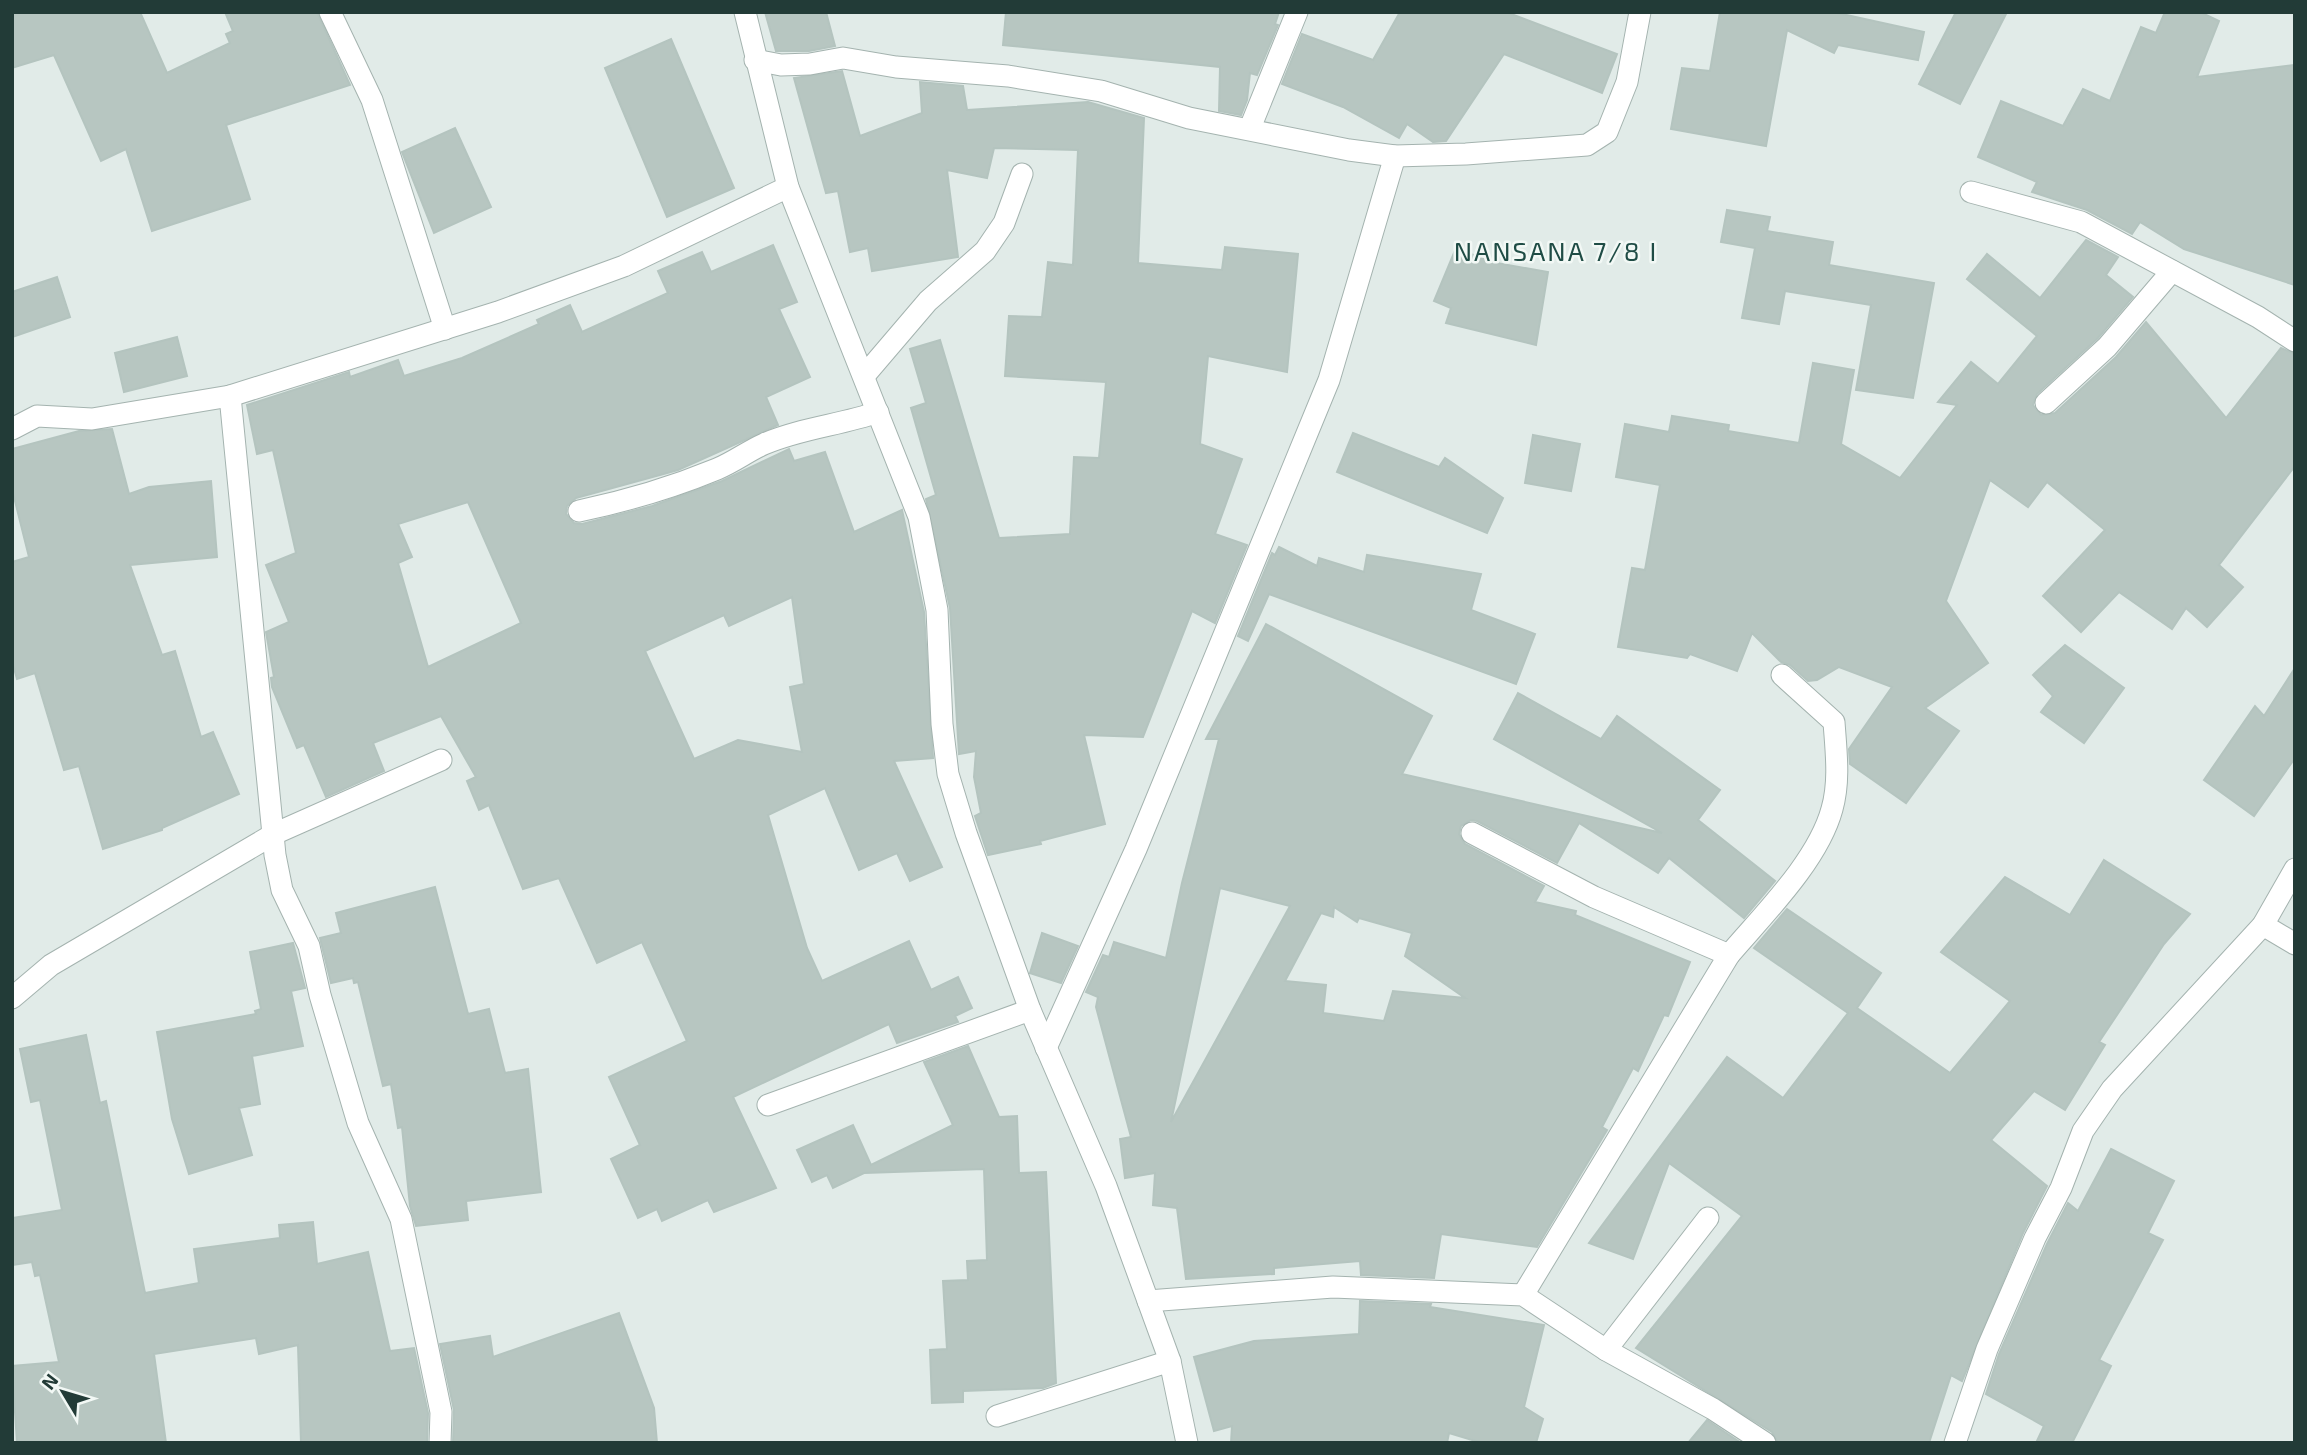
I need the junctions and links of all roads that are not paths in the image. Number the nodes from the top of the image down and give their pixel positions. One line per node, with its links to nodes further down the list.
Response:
1 (330, 12): 12 (street)
2 (745, 12): 5 (street)
3 (1297, 12): 6 (street)
4 (1640, 12): 7 (street)
5 (755, 60): 6 (street); 9 (street)
6 (1251, 128): 7 (street)
7 (1395, 156): 30 (street)
8 (1022, 173): 14 (street)
9 (788, 187): 12 (street); 14 (street)
10 (1971, 192): 11 (street)
11 (2172, 271): 13 (street); 16 (street)
12 (445, 328): 15 (street)
13 (2295, 341)
14 (863, 376): 17 (street)
15 (230, 396): 18 (street); 23 (street)
16 (2046, 403)
17 (878, 412): 19 (street); 29 (street)
18 (12, 429)
19 (579, 511)
20 (1782, 675): 27 (street)
21 (441, 760): 23 (street)
22 (1472, 833): 27 (street)
23 (274, 834): 28 (street); 38 (street)
24 (2295, 869): 25 (street)
25 (2263, 925): 26 (street); 41 (street)
26 (2295, 944)
27 (1729, 955): 33 (street)
28 (12, 998)
29 (1030, 1010): 30 (street); 31 (street)
30 (1046, 1048): 34 (street)
31 (768, 1105)
32 (1708, 1218): 35 (street)
33 (1523, 1295): 34 (street); 35 (street)
34 (1148, 1301): 36 (street)
35 (1606, 1350): 40 (street)
36 (1170, 1362): 37 (street); 39 (street)
37 (997, 1416)
38 (440, 1443)
39 (1187, 1443)
40 (1765, 1443)
41 (1955, 1443)

